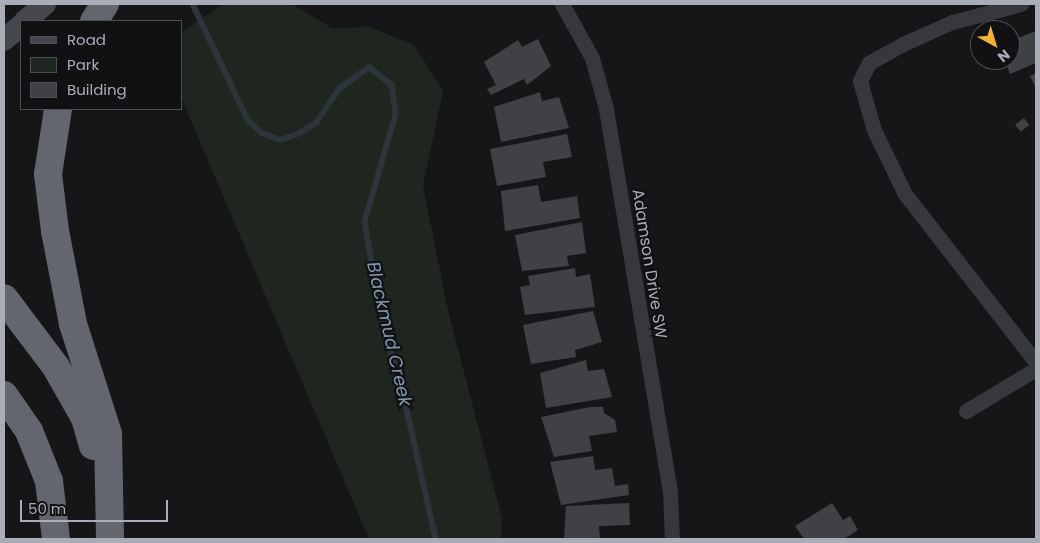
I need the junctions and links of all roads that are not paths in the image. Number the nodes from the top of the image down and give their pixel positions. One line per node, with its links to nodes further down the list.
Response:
1 (45, 4): 5 (main road)
2 (105, 4): 6 (highway)
3 (562, 4): 18 (street, Adamson Drive SW)
4 (1021, 4): 11 (street)
5 (26, 20)
6 (95, 20)
7 (20, 25): 8 (main road)
8 (4, 40)
9 (58, 110): 15 (highway)
10 (4, 298): 15 (highway)
11 (1036, 362)
12 (1036, 369): 14 (street)
13 (4, 395): 16 (highway)
14 (966, 411)
15 (106, 493): 17 (highway)
16 (56, 539)
17 (110, 539)
18 (672, 539)

